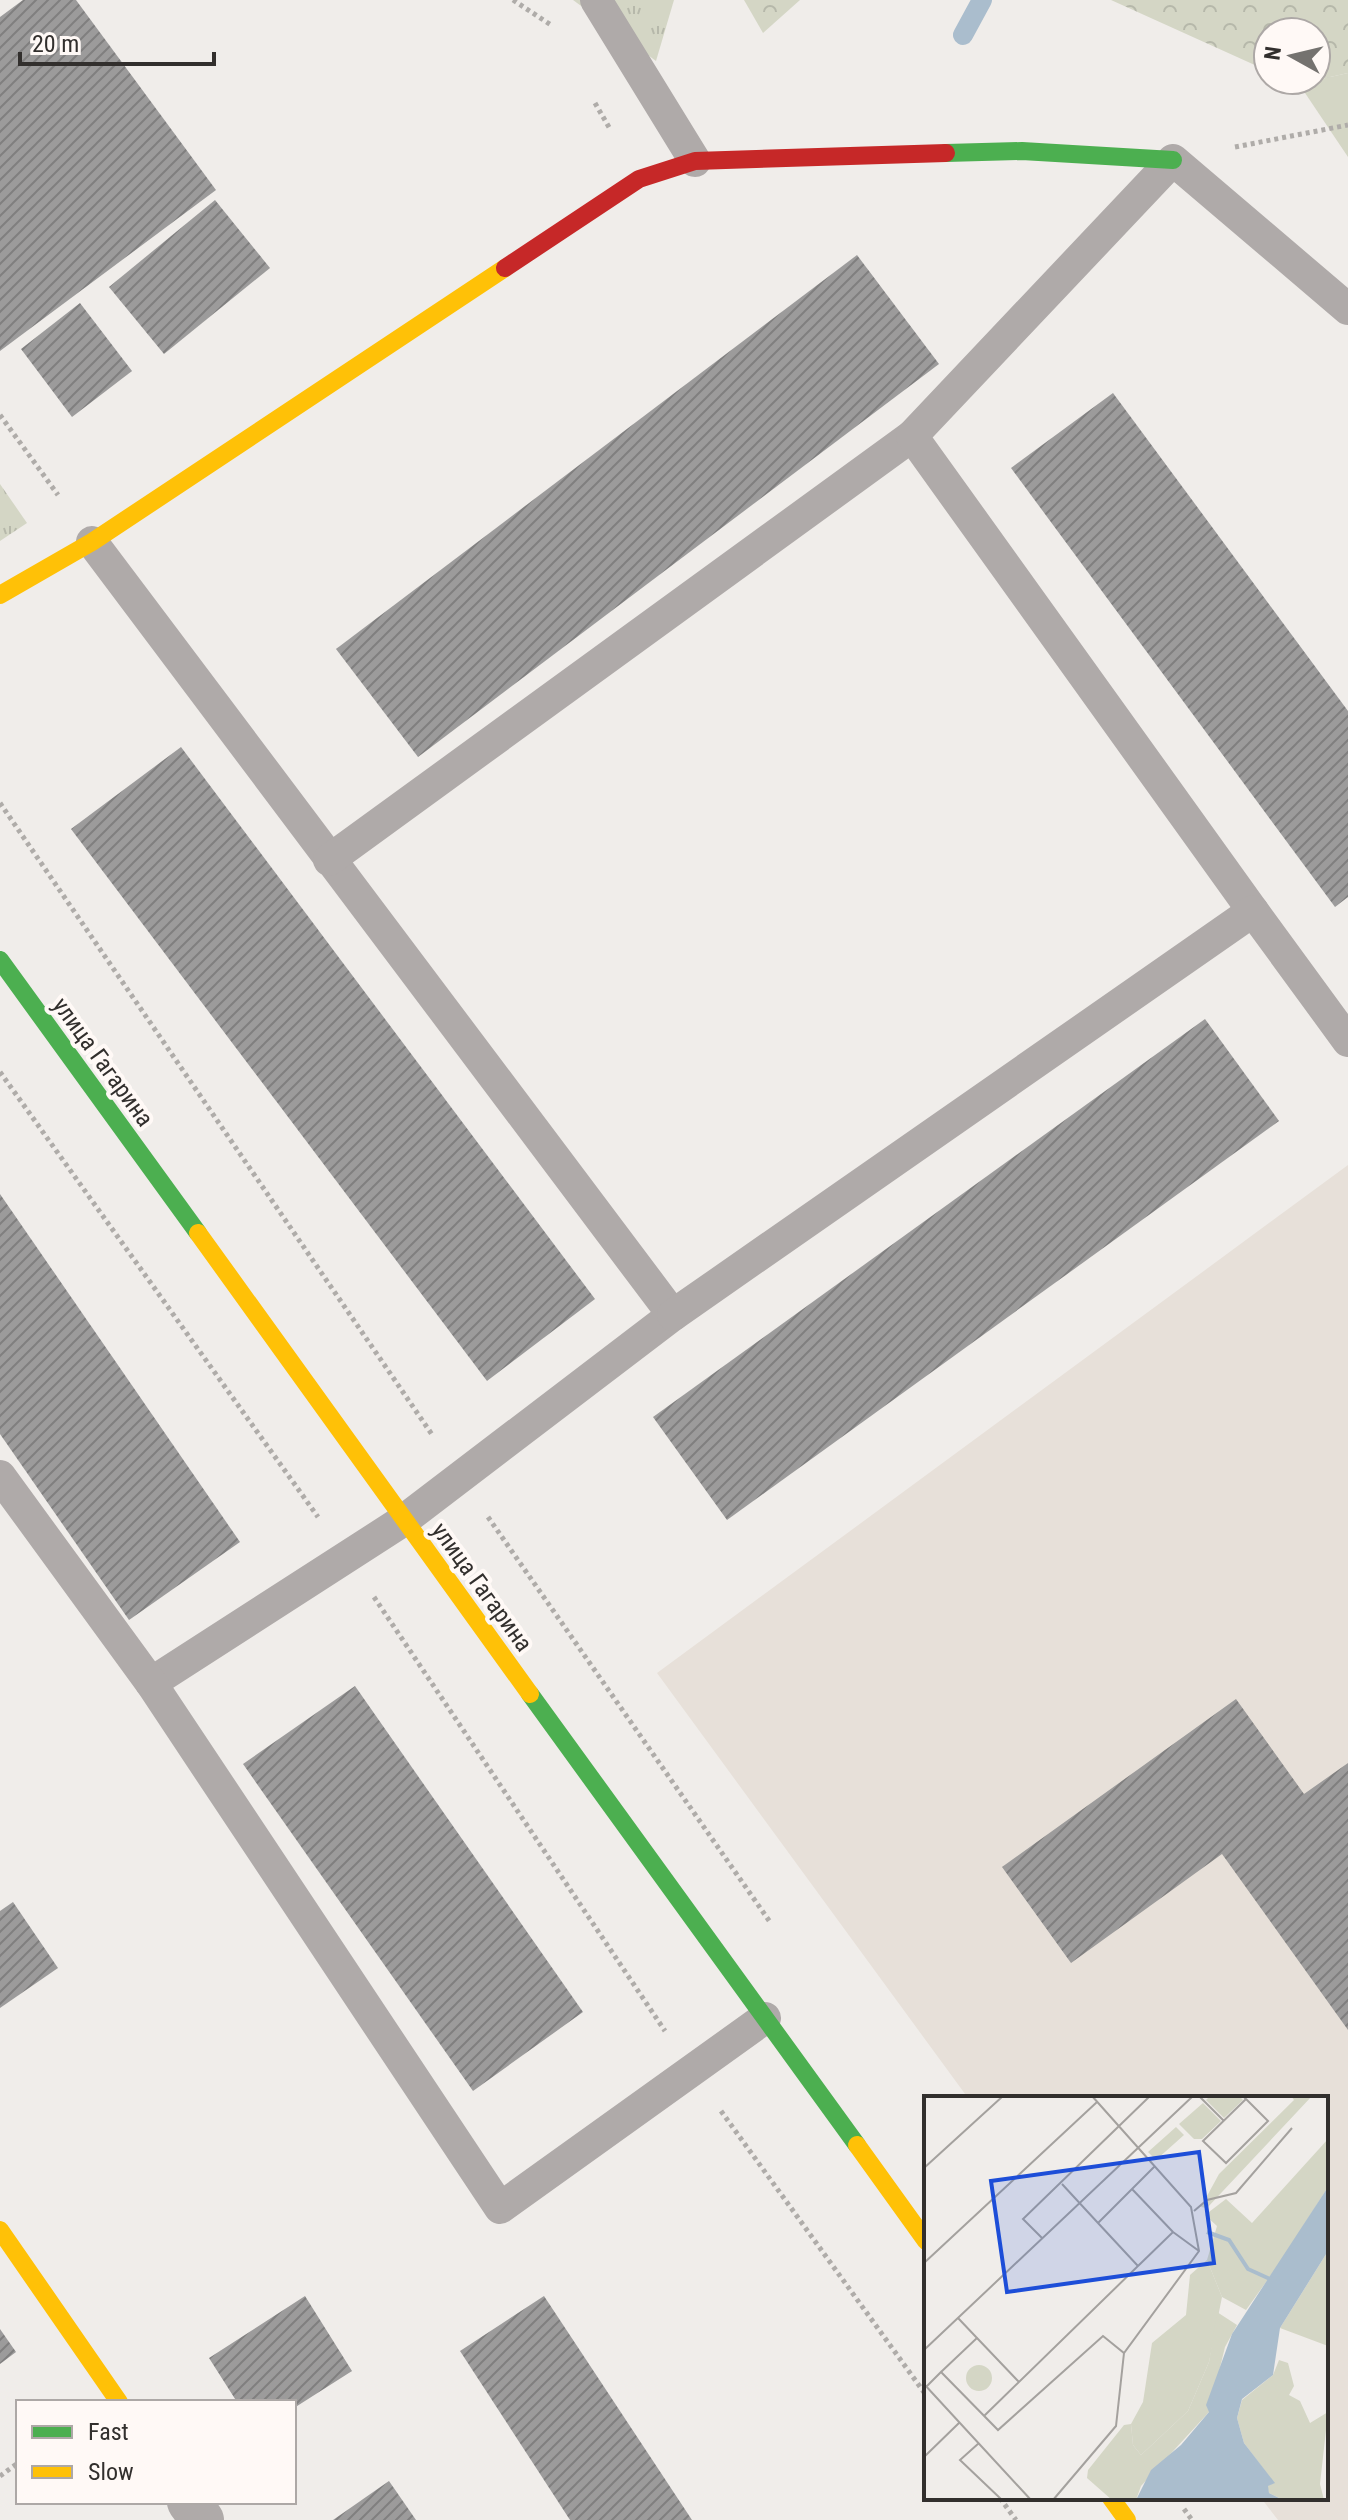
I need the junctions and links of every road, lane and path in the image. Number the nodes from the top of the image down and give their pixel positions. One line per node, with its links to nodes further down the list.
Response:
1 (513, 0): 3 (path)
2 (596, 0): 7 (lane)
3 (557, 37)
4 (594, 101): 8 (path)
5 (1348, 125): 6 (path)
6 (1173, 160): 7 (main road); 9 (lane); 11 (lane)
7 (695, 161): 8 (main road)
8 (639, 179): 12 (main road)
9 (1348, 309)
10 (0, 415): 12 (path)
11 (912, 436): 14 (lane); 15 (lane)
12 (92, 542): 13 (main road); 14 (lane)
13 (0, 595)
14 (329, 860): 19 (lane)
15 (1253, 911): 17 (lane); 19 (lane)
16 (0, 960): 21 (main road, улица Гагарина)
17 (1348, 1041)
18 (0, 1072): 22 (path)
19 (673, 1315): 21 (lane)
20 (0, 1476): 23 (lane)
21 (404, 1520): 22 (lane); 24 (main road, улица Гагарина)
22 (348, 1557): 23 (lane); 25 (path)
23 (151, 1683): 25 (lane)
24 (765, 2018): 25 (lane); 27 (main road, улица Гагарина)
25 (692, 2071): 28 (path)
26 (0, 2230): 29 (main road)
27 (924, 2238)
28 (924, 2392)
29 (118, 2400)
30 (1001, 2500): 32 (path)
31 (1112, 2500): 33 (main road)
32 (1016, 2520)
33 (1127, 2520)

